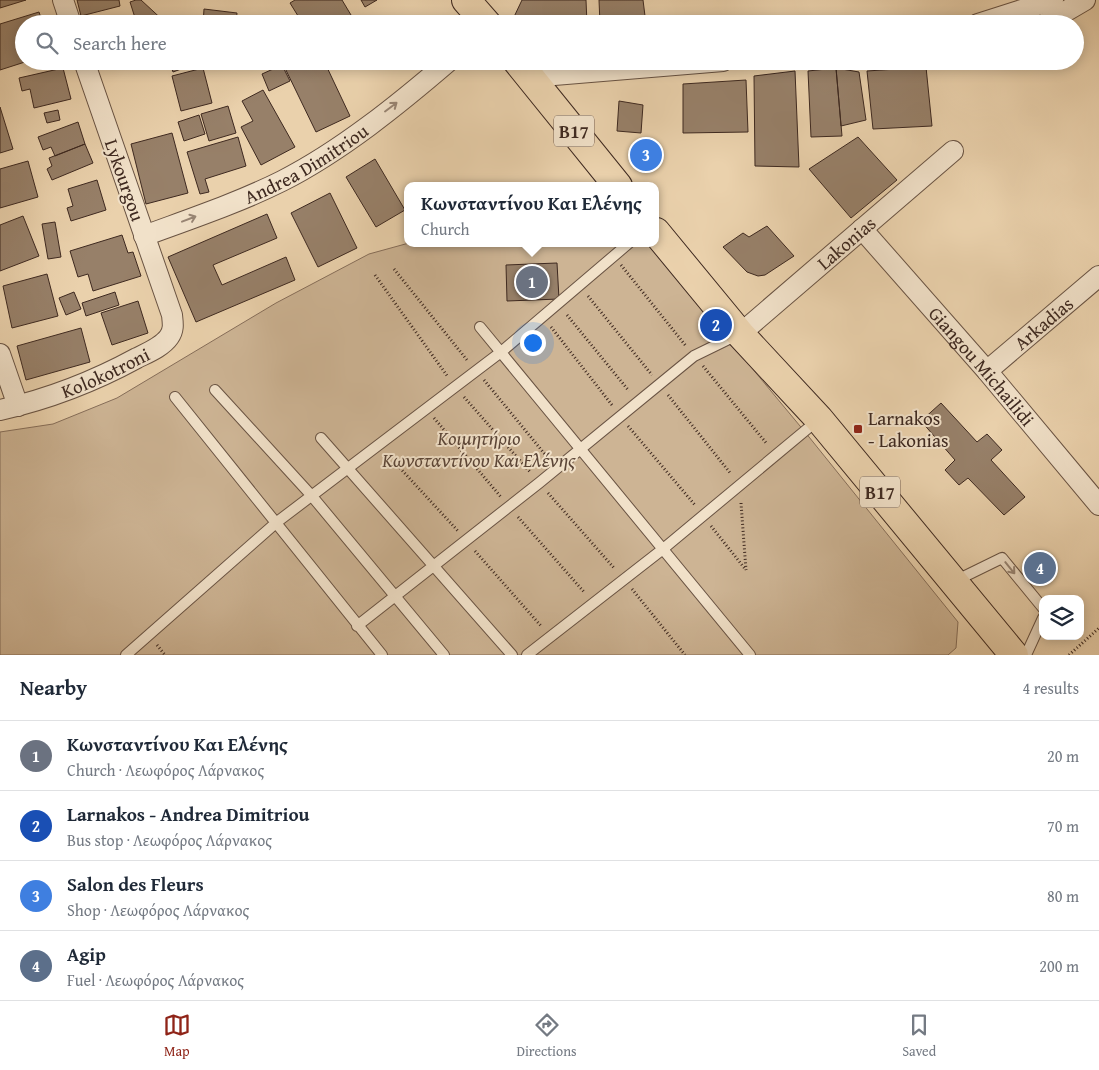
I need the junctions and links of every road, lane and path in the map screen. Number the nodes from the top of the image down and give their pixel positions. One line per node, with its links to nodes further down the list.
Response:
1 (63, 0): 5 (street)
2 (466, 0): 6 (main road)
3 (1053, 0): 7 (street)
4 (1085, 0): 8 (street)
5 (68, 15)
6 (478, 15)
7 (1009, 15)
8 (1059, 15)
9 (87, 70): 15 (street, Lykourgou)
10 (437, 70): 15 (street, Andrea Dimitriou, one-way to 10)
11 (524, 70): 13 (main road, B17)
12 (953, 151): 14 (street, Lakonias)
13 (615, 182)
14 (862, 229): 25 (street, Lakonias); 28 (street, Giangou Michailidi)
15 (144, 236): 21 (street, Lykourgou)
16 (659, 236): 25 (main road, B17)
17 (625, 247): 20 (lane)
18 (375, 275): 30 (path)
19 (1099, 276): 28 (street, Arkadias)
20 (580, 286): 22 (lane); 29 (path)
21 (166, 299): 34 (street, Kolokotroni)
22 (558, 304): 23 (lane); 33 (path)
23 (543, 317): 26 (lane); 35 (path)
24 (480, 327): 26 (lane)
25 (740, 334): 29 (lane); 36 (main road, B17)
26 (501, 352): 30 (lane); 38 (lane)
27 (0, 354): 34 (street)
28 (987, 371): 43 (street, Giangou Michailidi)
29 (660, 384): 33 (lane); 41 (path)
30 (455, 387): 39 (lane); 40 (path)
31 (215, 390): 42 (lane)
32 (175, 397): 45 (lane)
33 (638, 402): 35 (lane)
34 (9, 408)
35 (620, 416): 38 (lane); 44 (path)
36 (819, 419): 41 (lane); 49 (main road, B17)
37 (321, 438): 39 (lane)
38 (582, 449): 40 (lane); 46 (lane)
39 (347, 468): 42 (lane); 47 (lane)
40 (539, 483): 47 (lane); 48 (path)
41 (739, 484): 44 (lane); 44 (path)
42 (311, 496): 45 (lane); 50 (lane)
43 (1099, 505)
44 (703, 515): 46 (lane)
45 (277, 522): 52 (lane); 55 (lane)
46 (663, 549): 48 (lane); 61 (lane)
47 (432, 566): 50 (lane); 58 (lane)
48 (624, 579): 59 (lane); 60 (path)
49 (954, 582): 51 (lane, one-way to 51); 62 (main road, B17)
50 (394, 596): 52 (lane); 57 (lane)
51 (1039, 603)
52 (357, 626): 56 (lane)
53 (1039, 627): 63 (lane)
54 (1099, 628): 64 (path)
55 (126, 655)
56 (382, 655)
57 (444, 655)
58 (512, 655)
59 (527, 655)
60 (685, 655)
61 (750, 655)
62 (1014, 655)
63 (1026, 655)
64 (1069, 655)

